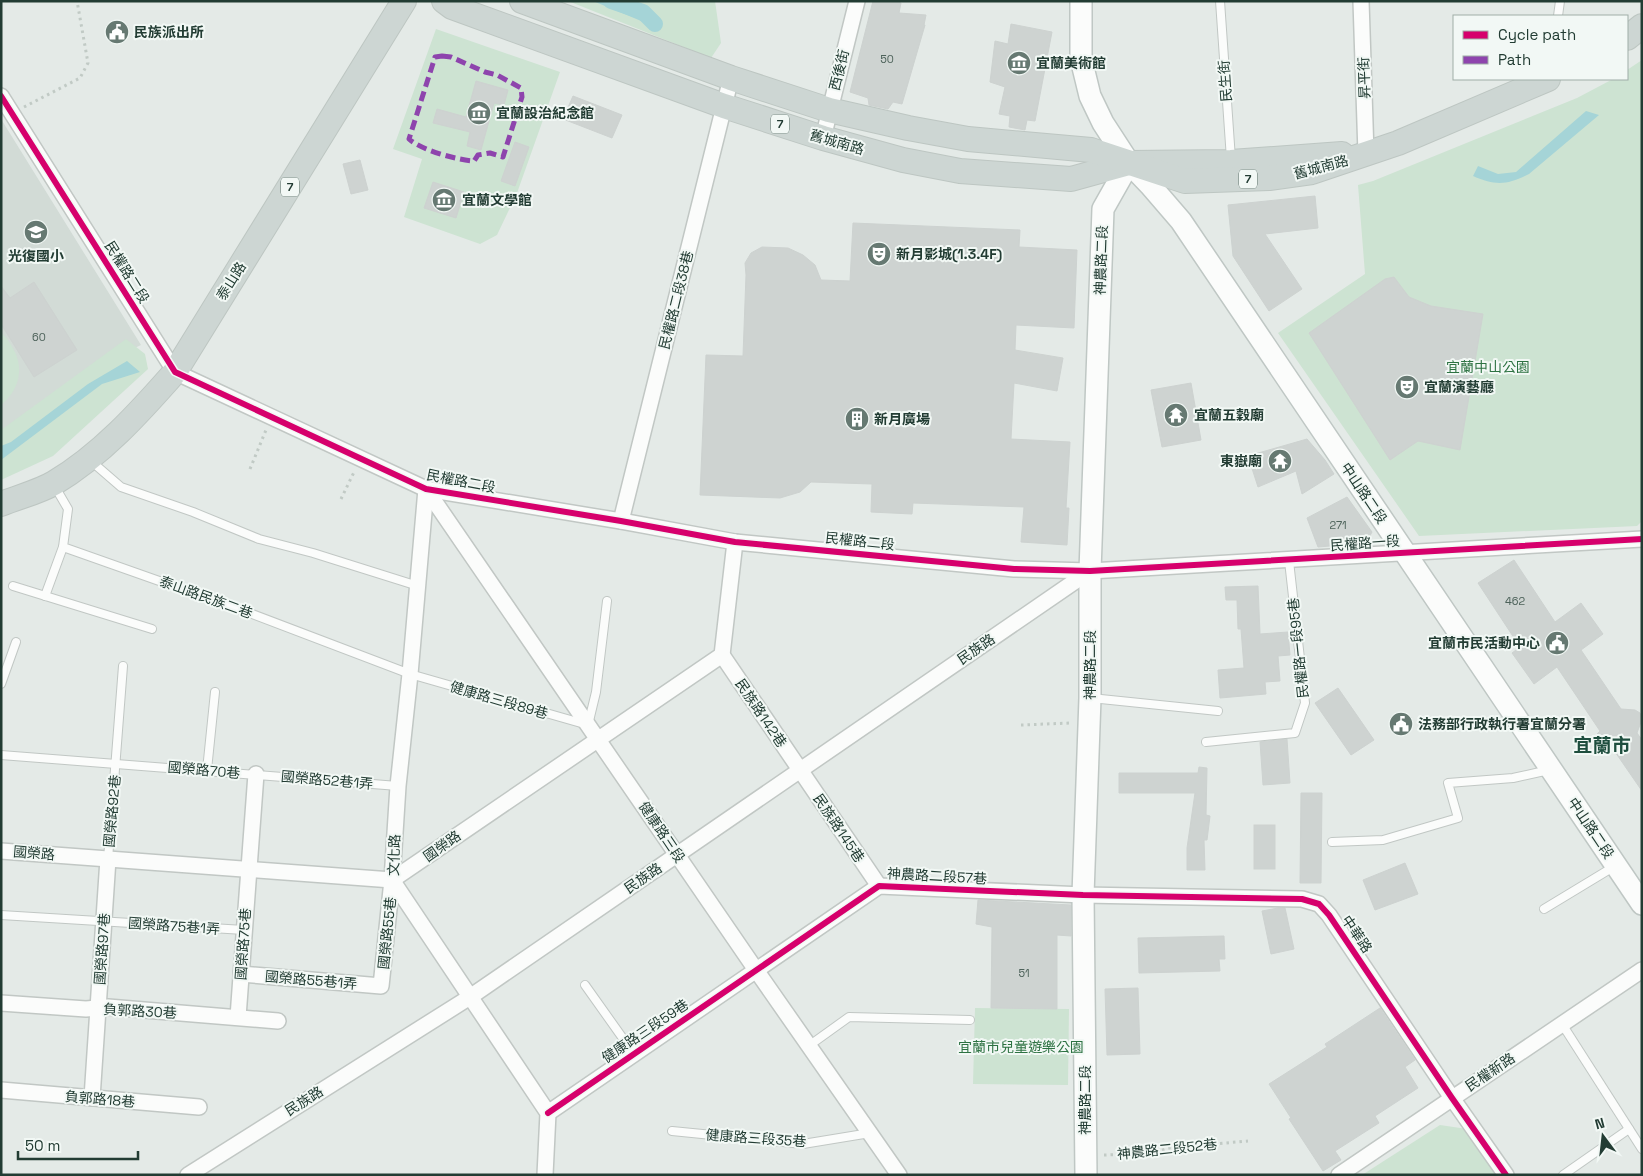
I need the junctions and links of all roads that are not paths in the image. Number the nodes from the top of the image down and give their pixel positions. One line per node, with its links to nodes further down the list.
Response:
1 (404, 1): 21 (main road, 泰山路 / 7)
2 (444, 1): 15 (main road, 舊城南路 / 7)
3 (522, 1): 12 (main road, 舊城南路 / 7)
4 (857, 1): 16 (street, 西後街)
5 (1082, 1): 20 (street, 中山路二段)
6 (1220, 1): 19 (lane, 民生街)
7 (1361, 1): 18 (street, 昇平街)
8 (1560, 1): 9 (lane)
9 (1558, 15)
10 (1642, 26): 11 (main road)
11 (1628, 37)
12 (731, 78): 15 (street, 民權路二段38巷); 16 (main road, 舊城南路 / 7)
13 (1545, 80): 18 (main road, 舊城南路 / 7)
14 (1, 96): 21 (street, 民權路二段)
15 (724, 106): 17 (main road, 舊城南路 / 7); 26 (street, 民權路二段38巷)
16 (829, 110): 17 (street, 西後街); 20 (main road, 舊城南路 / 7)
17 (823, 138): 20 (main road, 舊城南路 / 7)
18 (1366, 154): 19 (main road, 舊城南路 / 7); 20 (main road, 舊城南路 / 7)
19 (1231, 162): 20 (main road, 舊城南路 / 7)
20 (1129, 163): 30 (street, 中山路二段); 32 (street, 神農路二段)
21 (175, 372): 22 (main road, 泰山路 / 7); 24 (street, 民權路二段)
22 (88, 458): 23 (main road, 泰山路 / 7); 34 (lane)
23 (54, 484): 25 (main road, 泰山路 / 7); 29 (lane)
24 (426, 489): 26 (street, 民權路二段); 34 (street, 文化路); 46 (street, 健康路三段)
25 (1, 504)
26 (620, 521): 28 (street, 民權路二段)
27 (1642, 539): 30 (street, 民權路一段)
28 (735, 542): 32 (street, 民權路二段); 39 (street)
29 (63, 547): 35 (lane); 41 (lane, 泰山路民族二巷)
30 (1405, 553): 31 (street, 民權路一段); 51 (street, 中山路二段)
31 (1289, 561): 32 (street, 民權路一段); 48 (lane, 民權路一段95巷)
32 (1090, 571): 44 (street, 神農路二段); 53 (street, 民族路)
33 (13, 586): 35 (lane)
34 (418, 586): 41 (street, 文化路)
35 (45, 596): 37 (lane)
36 (607, 601): 46 (lane)
37 (152, 629)
38 (16, 642): 42 (lane)
39 (722, 655): 47 (street, 國榮路); 53 (street, 民族路142巷)
40 (123, 666): 50 (lane, 國榮路92巷)
41 (410, 674): 46 (lane, 健康路三段89巷); 55 (street, 文化路)
42 (1, 684)
43 (215, 692): 52 (lane)
44 (1090, 698): 45 (lane); 64 (street, 神農路二段)
45 (1218, 711)
46 (588, 725): 47 (street, 健康路三段)
47 (598, 739): 58 (street, 健康路三段); 62 (street, 國榮路)
48 (1206, 742)
49 (1, 755): 50 (lane, 國榮路70巷)
50 (116, 763): 52 (lane, 國榮路70巷); 59 (lane, 國榮路92巷)
51 (1551, 769): 56 (lane); 60 (street, 中山路二段)
52 (207, 770): 54 (lane, 國榮路70巷)
53 (800, 770): 58 (street, 民族路); 63 (street, 民族路145巷)
54 (256, 774): 55 (lane, 國榮路52巷1弄); 61 (street, 國榮路70巷)
55 (398, 786): 62 (street, 文化路)
56 (1332, 842)
57 (1, 851): 59 (street, 國榮路)
58 (677, 855): 70 (street, 健康路三段); 75 (street, 民族路)
59 (108, 859): 61 (street, 國榮路); 68 (street, 國榮路97巷)
60 (1616, 866): 65 (street, 中山路二段); 66 (lane)
61 (248, 870): 62 (street, 國榮路); 69 (street, 國榮路75巷)
62 (392, 880): 74 (street, 國榮路55巷); 75 (street, 文化路)
63 (879, 886): 64 (street, 神農路二段57巷); 70 (street, 神農路二段57巷)
64 (1083, 895): 86 (street, 中華路); 93 (street, 神農路二段)
65 (1642, 904)
66 (1544, 909)
67 (1, 915): 68 (lane, 國榮路75巷1弄)
68 (104, 921): 69 (lane, 國榮路75巷1弄); 77 (street, 國榮路97巷)
69 (244, 930): 72 (street, 國榮路75巷)
70 (756, 970): 82 (street, 健康路三段); 83 (street, 健康路三段59巷)
71 (1642, 970): 81 (street, 民權新路)
72 (241, 974): 74 (street, 國榮路55巷1弄); 78 (street, 國榮路75巷)
73 (585, 985): 83 (lane)
74 (381, 986)
75 (470, 996): 88 (street, 文化路); 94 (street, 民族路)
76 (1, 1003): 77 (street, 負郭路30巷)
77 (98, 1008): 78 (street, 負郭路30巷); 85 (street, 國榮路97巷)
78 (238, 1018): 80 (street, 負郭路30巷)
79 (970, 1020): 82 (lane)
80 (278, 1021)
81 (1562, 1024): 86 (street, 民權新路); 89 (lane)
82 (810, 1045): 91 (street, 健康路三段)
83 (634, 1054): 88 (street, 健康路三段59巷)
84 (1, 1090): 85 (street, 負郭路18巷)
85 (92, 1098): 87 (street, 負郭路18巷)
86 (1452, 1098): 97 (street, 民權新路); 98 (street, 中華路)
87 (199, 1107)
88 (548, 1113): 95 (street)
89 (1629, 1129): 92 (lane); 99 (lane)
90 (672, 1131): 91 (lane, 健康路三段35巷)
91 (870, 1133): 96 (street, 健康路三段)
92 (1642, 1149)
93 (1086, 1166)
94 (188, 1175)
95 (545, 1175)
96 (899, 1175)
97 (1339, 1175)
98 (1506, 1175)
99 (1563, 1175)

